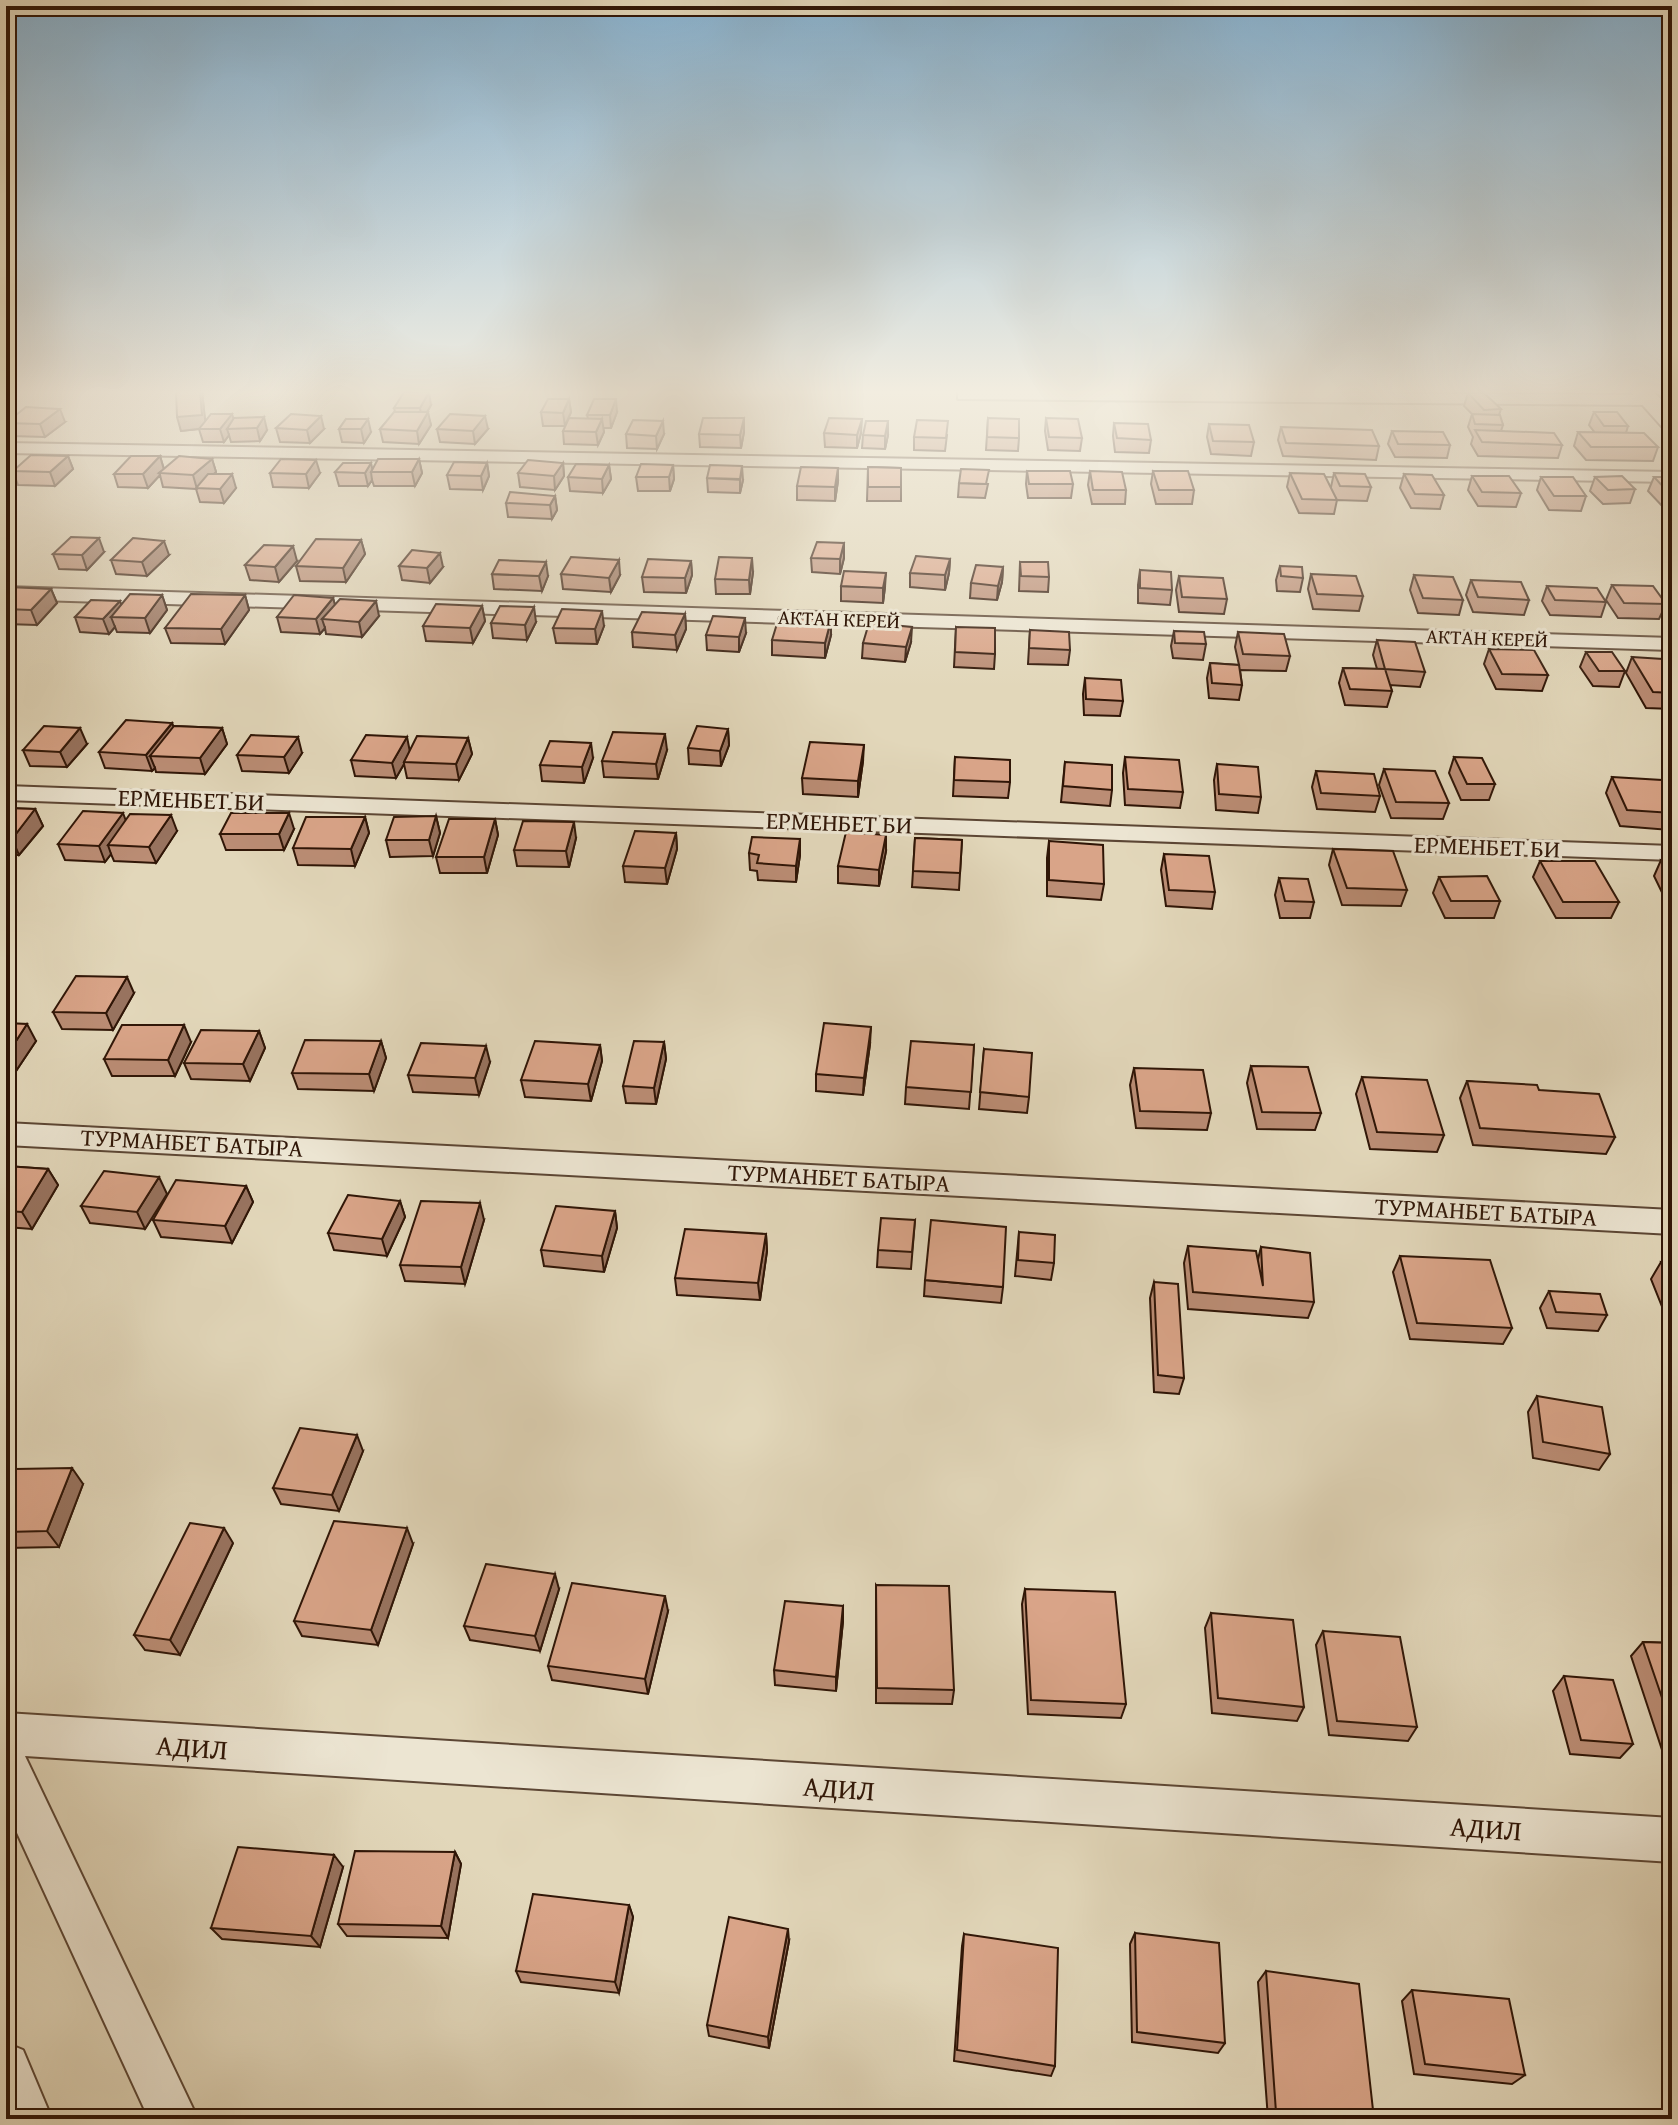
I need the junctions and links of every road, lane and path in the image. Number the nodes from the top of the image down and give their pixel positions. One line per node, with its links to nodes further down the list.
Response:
1 (6, 593): 2 (street, АКТАН КЕРЕЙ)
2 (1672, 644)
3 (6, 793): 4 (street, ЕРМЕНБЕТ БИ)
4 (1672, 853)
5 (6, 1134): 6 (street, ТУРМАНБЕТ БАТЫРА)
6 (1672, 1222)
7 (6, 1734): 9 (street, АДИЛ)
8 (6, 1762): 10 (street)
9 (1672, 1840)
10 (174, 2119)

